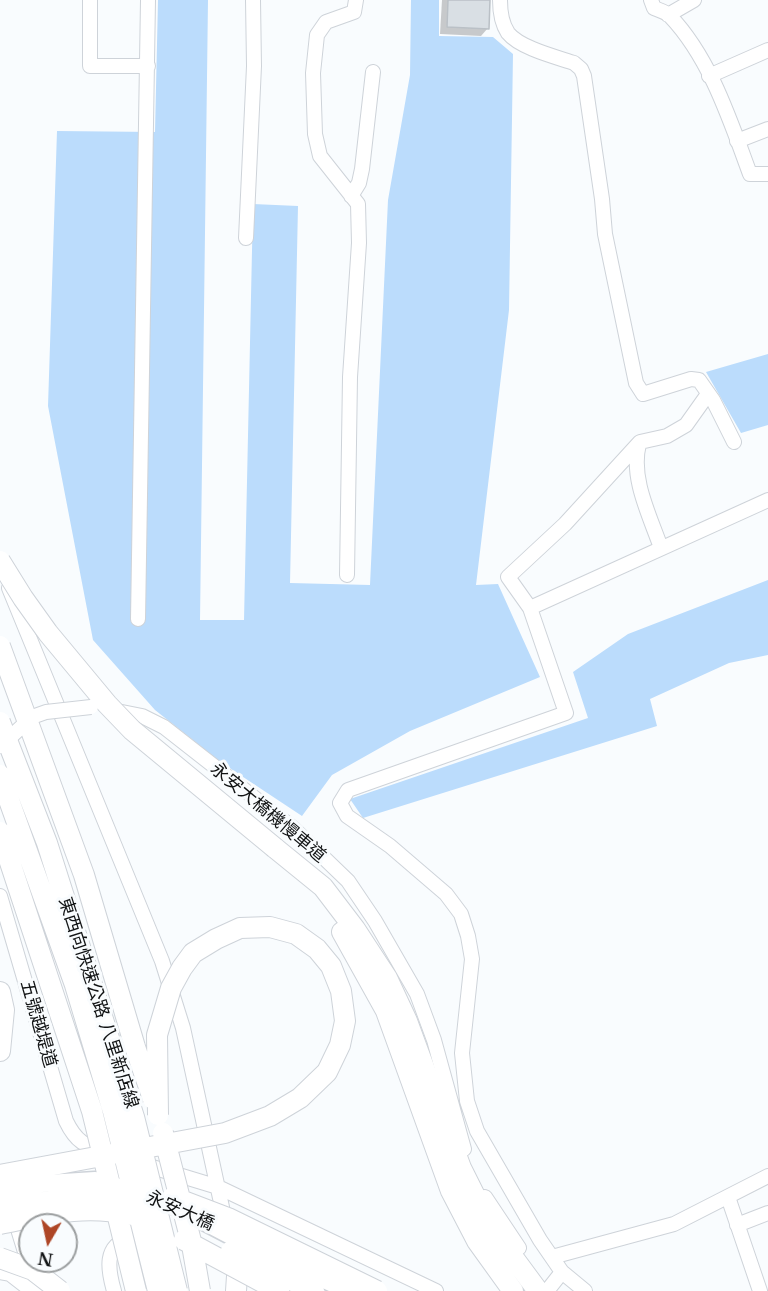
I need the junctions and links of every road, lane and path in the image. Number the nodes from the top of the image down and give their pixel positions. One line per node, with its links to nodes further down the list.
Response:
1 (90, 0): 10 (street)
2 (148, 0): 10 (street)
3 (254, 0): 17 (street)
4 (356, 0): 16 (street)
5 (500, 0): 18 (street)
6 (651, 0): 8 (street)
7 (694, 0): 8 (street)
8 (668, 15): 12 (street)
9 (768, 50): 12 (street)
10 (148, 66): 26 (street)
11 (373, 72): 16 (street)
12 (709, 76): 14 (street)
13 (768, 129): 14 (street)
14 (737, 141): 15 (street)
15 (768, 174)
16 (351, 196): 24 (street)
17 (246, 238)
18 (708, 394): 19 (street); 20 (street)
19 (640, 442): 22 (street); 25 (street)
20 (734, 442)
21 (768, 500): 22 (street)
22 (661, 548): 25 (street)
23 (0, 562): 32 (highway, bridge); 40 (street)
24 (347, 575)
25 (530, 608): 48 (street)
26 (138, 619)
27 (0, 646): 36 (highway, bridge)
28 (0, 722): 59 (highway, 東西向快速公路 八里新店線, bridge)
29 (0, 746): 68 (street, 永安大橋機慢車道, bridge)
30 (0, 775): 58 (highway, 東西向快速公路 八里新店線, bridge)
31 (0, 832): 57 (highway, bridge)
32 (275, 848): 67 (highway); 68 (highway)
33 (0, 896): 40 (street, 五號越堤道)
34 (0, 992): 35 (highway)
35 (0, 1051)
36 (158, 1114): 37 (highway, bridge); 60 (highway, bridge)
37 (0, 1173): 54 (street)
38 (768, 1176): 42 (street)
39 (95, 1180): 41 (main road, 永安大橋, bridge); 64 (main road, 永安大橋, bridge); 65 (highway, bridge)
40 (218, 1187): 52 (street); 66 (street)
41 (0, 1192)
42 (728, 1197): 47 (street); 48 (street)
43 (139, 1202): 44 (main road, 永安大橋, bridge); 63 (highway, bridge)
44 (0, 1208)
45 (768, 1213): 47 (street)
46 (0, 1224): 62 (highway, bridge)
47 (737, 1225): 70 (street)
48 (552, 1257): 51 (street)
49 (0, 1258): 55 (highway, bridge)
50 (0, 1272): 53 (street)
51 (562, 1272): 68 (street); 69 (street)
52 (238, 1286): 56 (street); 61 (street)
53 (32, 1291)
54 (37, 1291)
55 (60, 1291)
56 (114, 1291)
57 (136, 1291)
58 (158, 1291)
59 (177, 1291)
60 (200, 1291)
61 (268, 1291)
62 (279, 1291)
63 (314, 1291)
64 (348, 1291)
65 (377, 1291)
66 (436, 1291)
67 (513, 1291)
68 (546, 1291)
69 (585, 1291)
70 (760, 1291)

